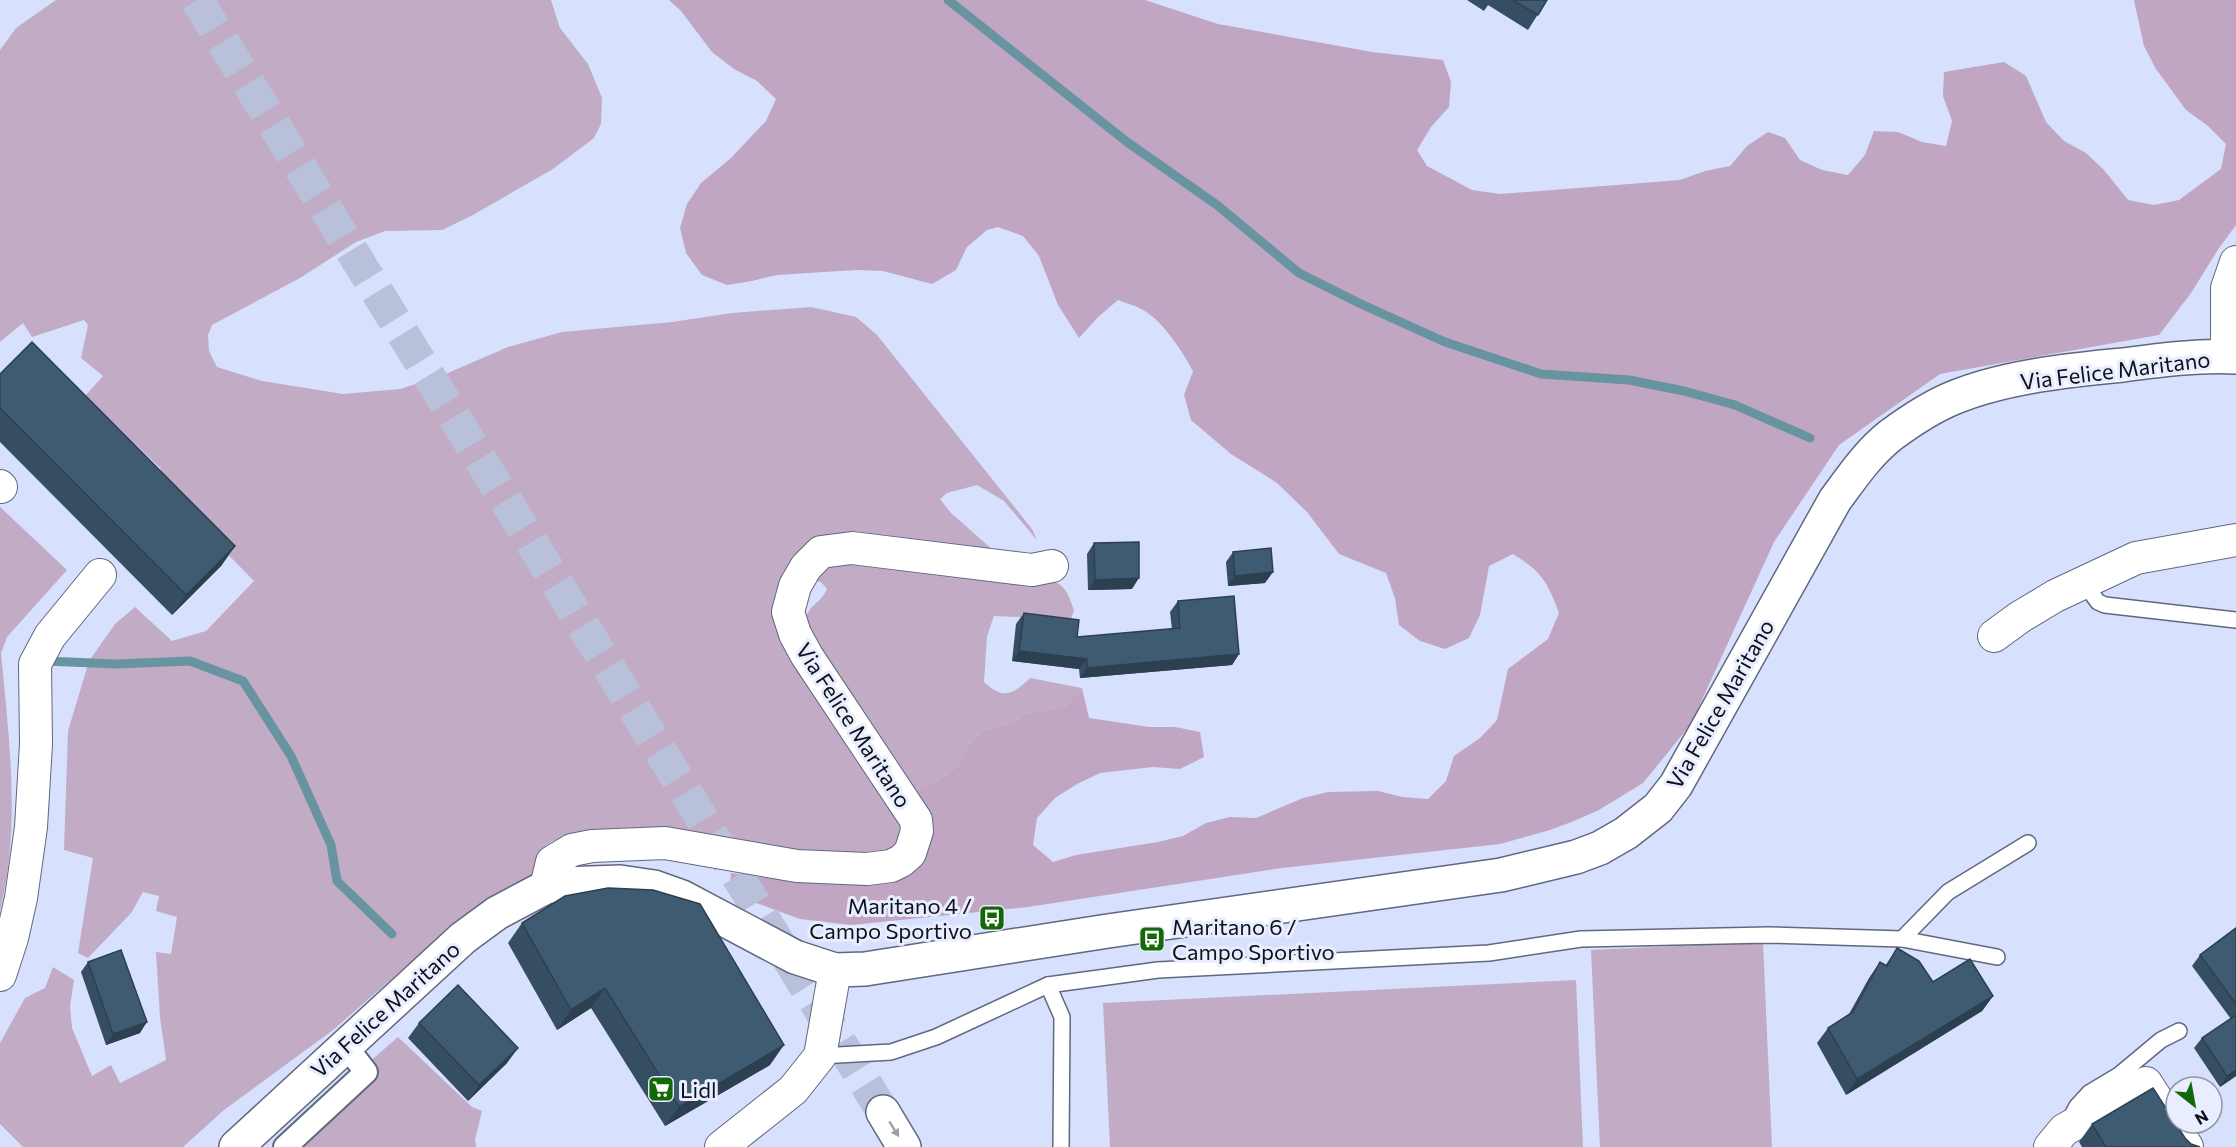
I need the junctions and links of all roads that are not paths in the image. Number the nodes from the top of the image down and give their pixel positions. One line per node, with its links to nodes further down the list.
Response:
1 (2236, 262): 2 (street)
2 (2231, 357): 13 (main road, Via Felice Maritano)
3 (2236, 540): 6 (street)
4 (1052, 566): 10 (street, Via Felice Maritano)
5 (100, 575): 14 (street)
6 (2083, 582): 7 (lane); 8 (street)
7 (2236, 620)
8 (1994, 636)
9 (2028, 843): 11 (lane)
10 (546, 887): 13 (main road, Via Felice Maritano); 17 (main road, Via Felice Maritano)
11 (1902, 939): 12 (lane); 15 (lane)
12 (1997, 957)
13 (835, 970): 18 (street)
14 (0, 975)
15 (1048, 985): 18 (lane); 25 (lane)
16 (2179, 1031): 20 (lane)
17 (345, 1045): 21 (main road, Via Felice Maritano); 22 (street)
18 (820, 1056): 23 (street)
19 (883, 1112): 24 (main road, one-way to 24)
20 (2057, 1138): 26 (street)
21 (236, 1147)
22 (285, 1147)
23 (721, 1147)
24 (904, 1147)
25 (1061, 1147)
26 (2187, 1147)

